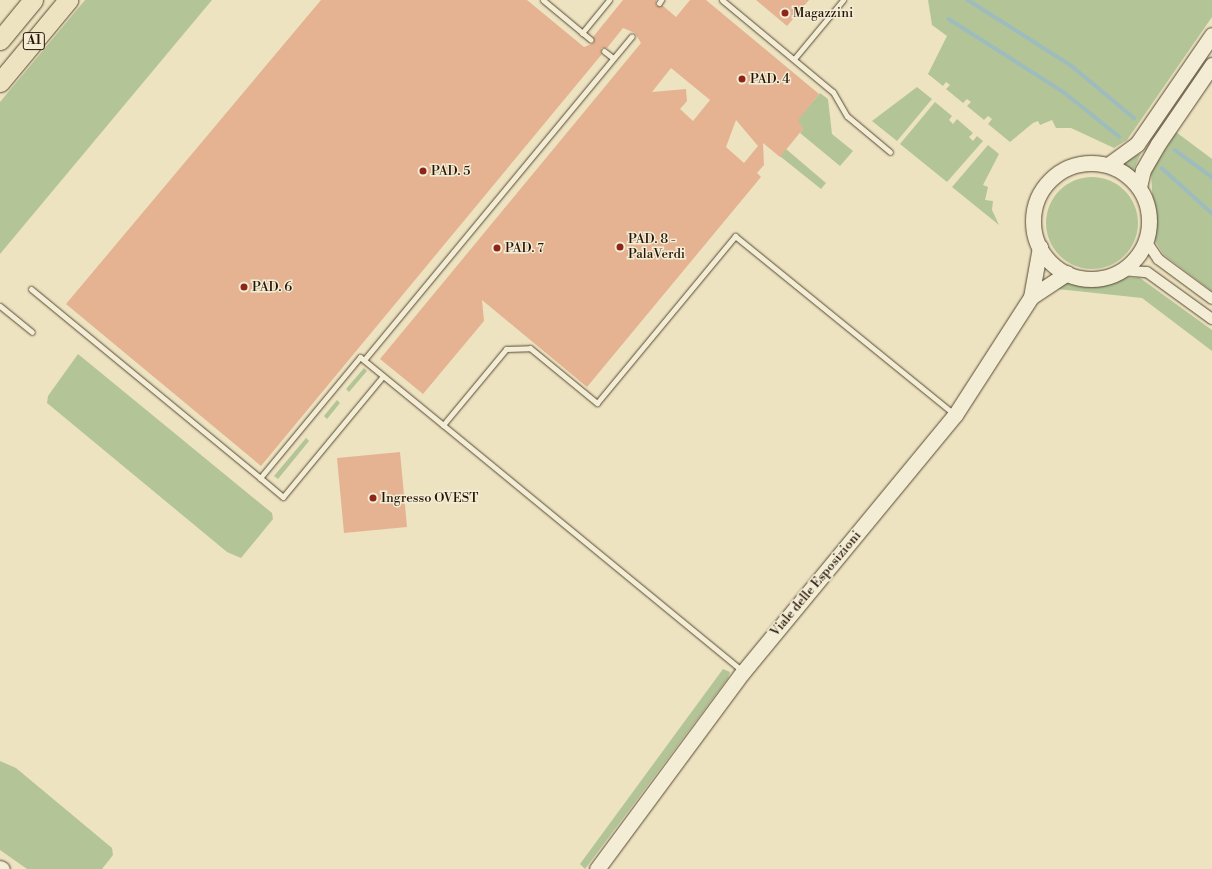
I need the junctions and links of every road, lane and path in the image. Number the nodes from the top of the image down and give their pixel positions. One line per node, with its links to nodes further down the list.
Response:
1 (34, 0): 10 (highway, A1)
2 (68, 0): 16 (highway, A1)
3 (543, 0): 7 (lane)
4 (610, 0): 7 (lane)
5 (722, 0): 14 (lane)
6 (843, 0): 14 (lane)
7 (582, 33): 11 (lane)
8 (1212, 35): 18 (street)
9 (632, 36): 13 (lane)
10 (0, 40)
11 (591, 40)
12 (604, 51): 13 (lane)
13 (613, 58): 30 (lane)
14 (794, 59): 17 (lane)
15 (1212, 66): 19 (street)
16 (0, 82)
17 (890, 152)
18 (1108, 165): 19 (street, Viale delle Esposizioni); 21 (street, Viale delle Esposizioni)
19 (1139, 187): 20 (street, Viale delle Esposizioni)
20 (1146, 241): 22 (street, Viale delle Esposizioni); 26 (street)
21 (1040, 247): 23 (street, Viale delle Esposizioni); 25 (street, Viale delle Esposizioni)
22 (1122, 270): 23 (street, Viale delle Esposizioni); 28 (street)
23 (1067, 273): 25 (street, Viale delle Esposizioni)
24 (32, 289): 34 (lane)
25 (1031, 297): 32 (street, Viale delle Esposizioni)
26 (1212, 299)
27 (0, 306): 29 (lane)
28 (1212, 319)
29 (32, 332)
30 (364, 360): 31 (lane); 34 (lane)
31 (383, 376): 33 (lane); 34 (lane)
32 (955, 415): 33 (lane); 35 (street, Viale delle Esposizioni)
33 (443, 425): 35 (lane)
34 (260, 478)
35 (743, 672): 36 (street, Viale delle Esposizioni)
36 (597, 869)

